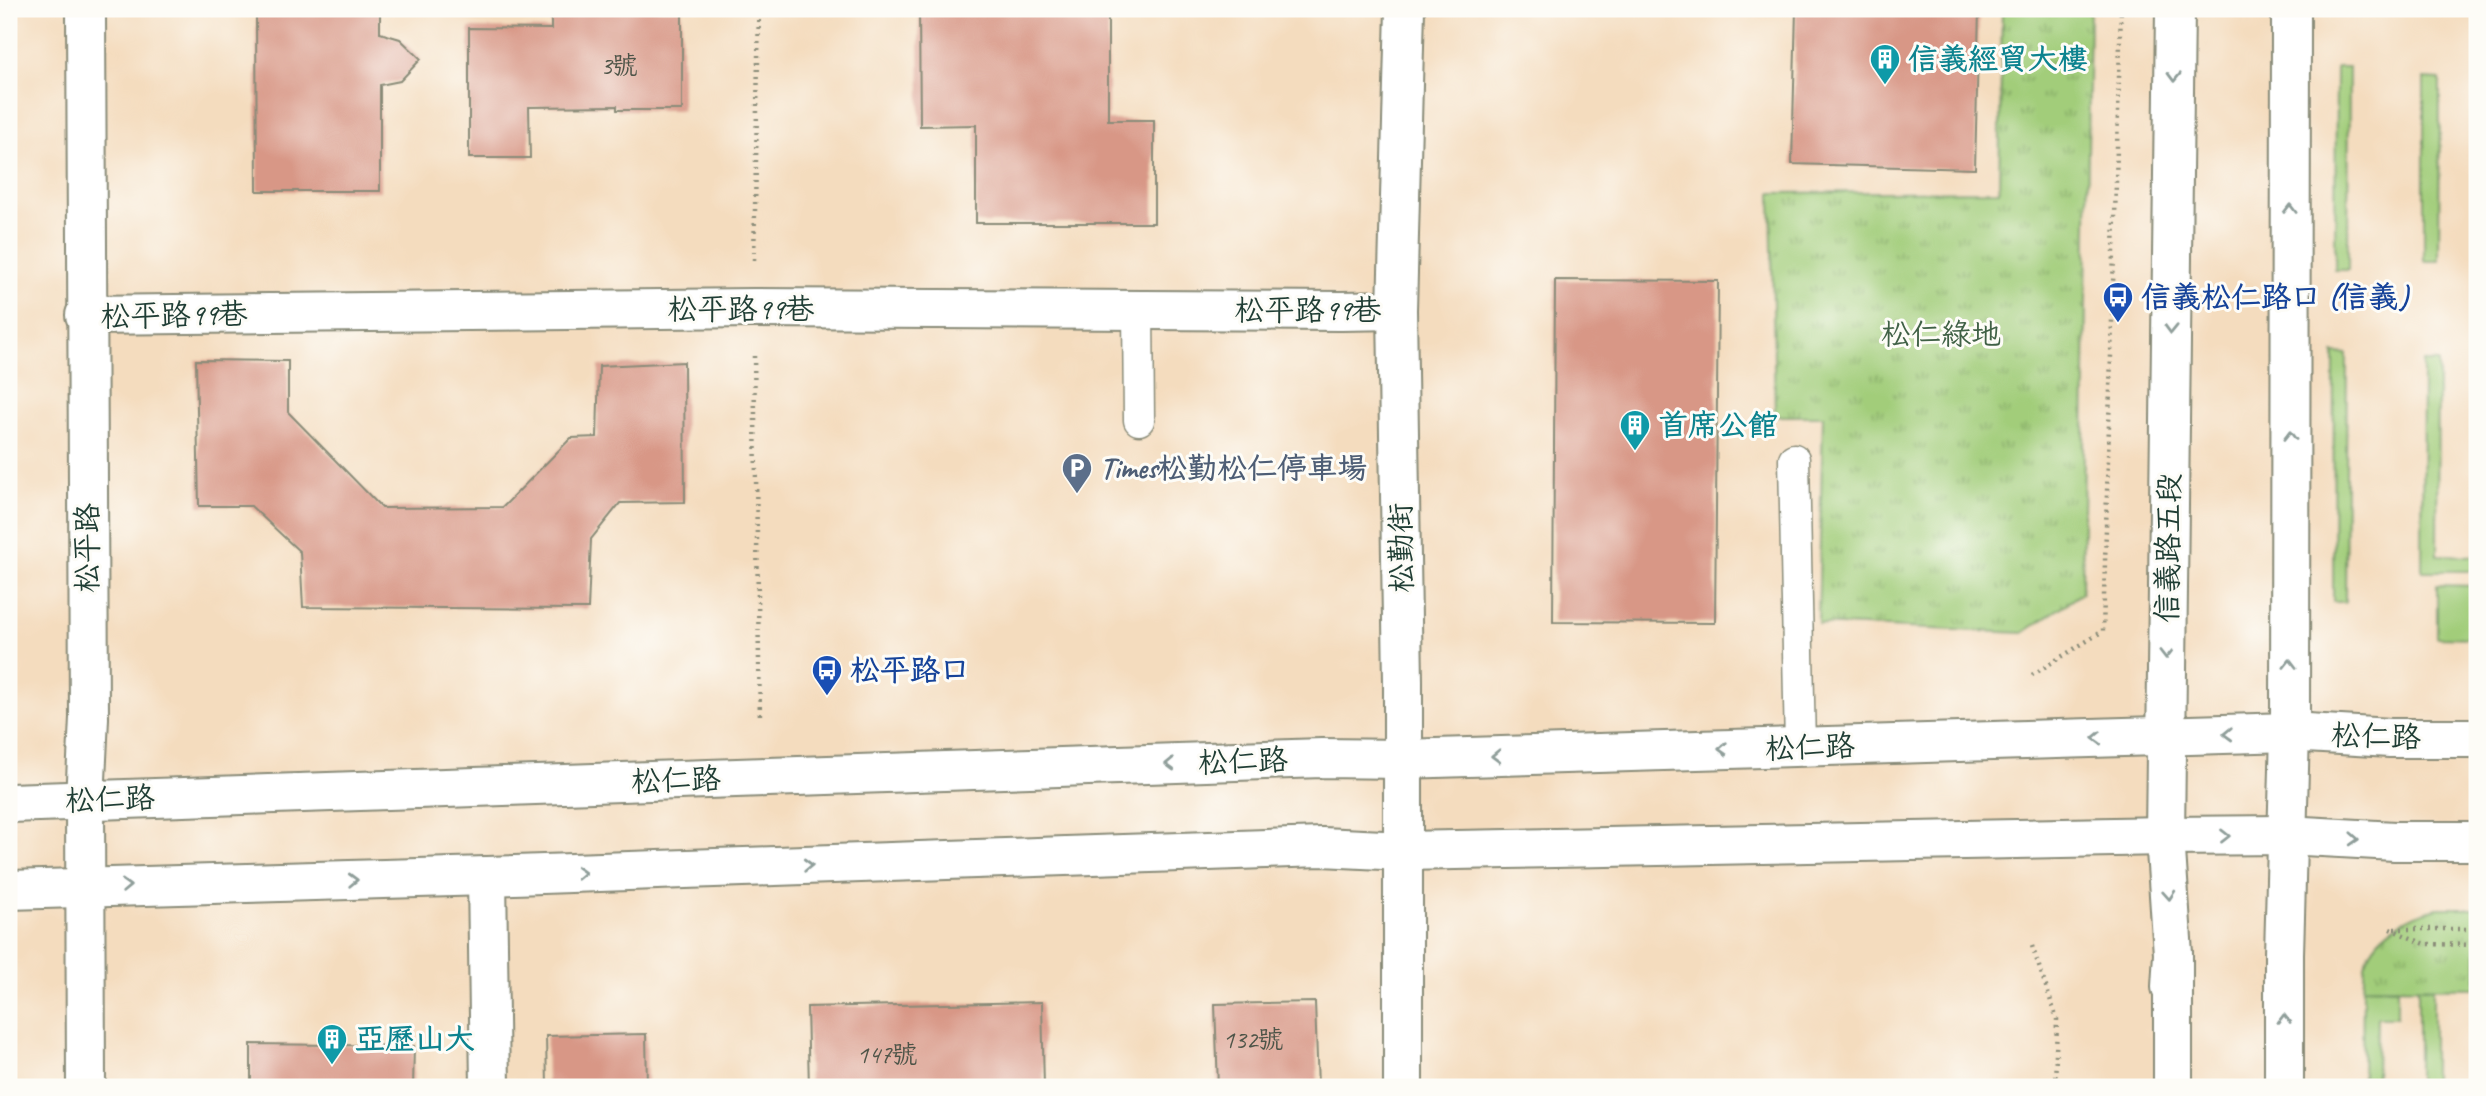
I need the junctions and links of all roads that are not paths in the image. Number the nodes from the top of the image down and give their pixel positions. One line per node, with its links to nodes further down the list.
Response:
1 (86, 9): 7 (main road, 松平路)
2 (1405, 9): 6 (main road, 松勤街)
3 (2175, 9): 11 (main road, 信義路五段, one-way to 11)
4 (2291, 9): 10 (main road, one-way to 4)
5 (1138, 310): 6 (main road, 松平路99巷); 7 (main road, 松平路99巷); 8 (lane)
6 (1397, 310): 14 (main road, 松勤街)
7 (85, 316): 15 (main road, 松平路)
8 (1139, 420)
9 (1794, 458): 13 (lane)
10 (2290, 732): 11 (main road, 松仁路, one-way to 11); 12 (main road, 松仁路); 17 (main road)
11 (2165, 736): 13 (main road, 松仁路, one-way to 13); 18 (main road, 信義路五段)
12 (2477, 738)
13 (1800, 747): 14 (main road, 松仁路, one-way to 14)
14 (1403, 759): 15 (main road, 松仁路, one-way to 15); 20 (main road, 松勤街)
15 (85, 800): 16 (main road, 松仁路); 22 (main road, 松平路)
16 (9, 803)
17 (2286, 835): 18 (main road, one-way to 17); 19 (main road, one-way to 19); 30 (main road, one-way to 17)
18 (2165, 836): 20 (main road); 24 (main road, 信義路五段, one-way to 24)
19 (2477, 841)
20 (1403, 851): 21 (main road, one-way to 20); 27 (main road, 松勤街)
21 (487, 876): 22 (main road, one-way to 21); 26 (main road)
22 (85, 887): 23 (main road); 25 (main road, 松平路)
23 (9, 890)
24 (2173, 954): 28 (main road, 信義路五段); 29 (main road)
25 (86, 1087)
26 (490, 1087)
27 (1403, 1087)
28 (2164, 1087)
29 (2172, 1087)
30 (2284, 1087)

